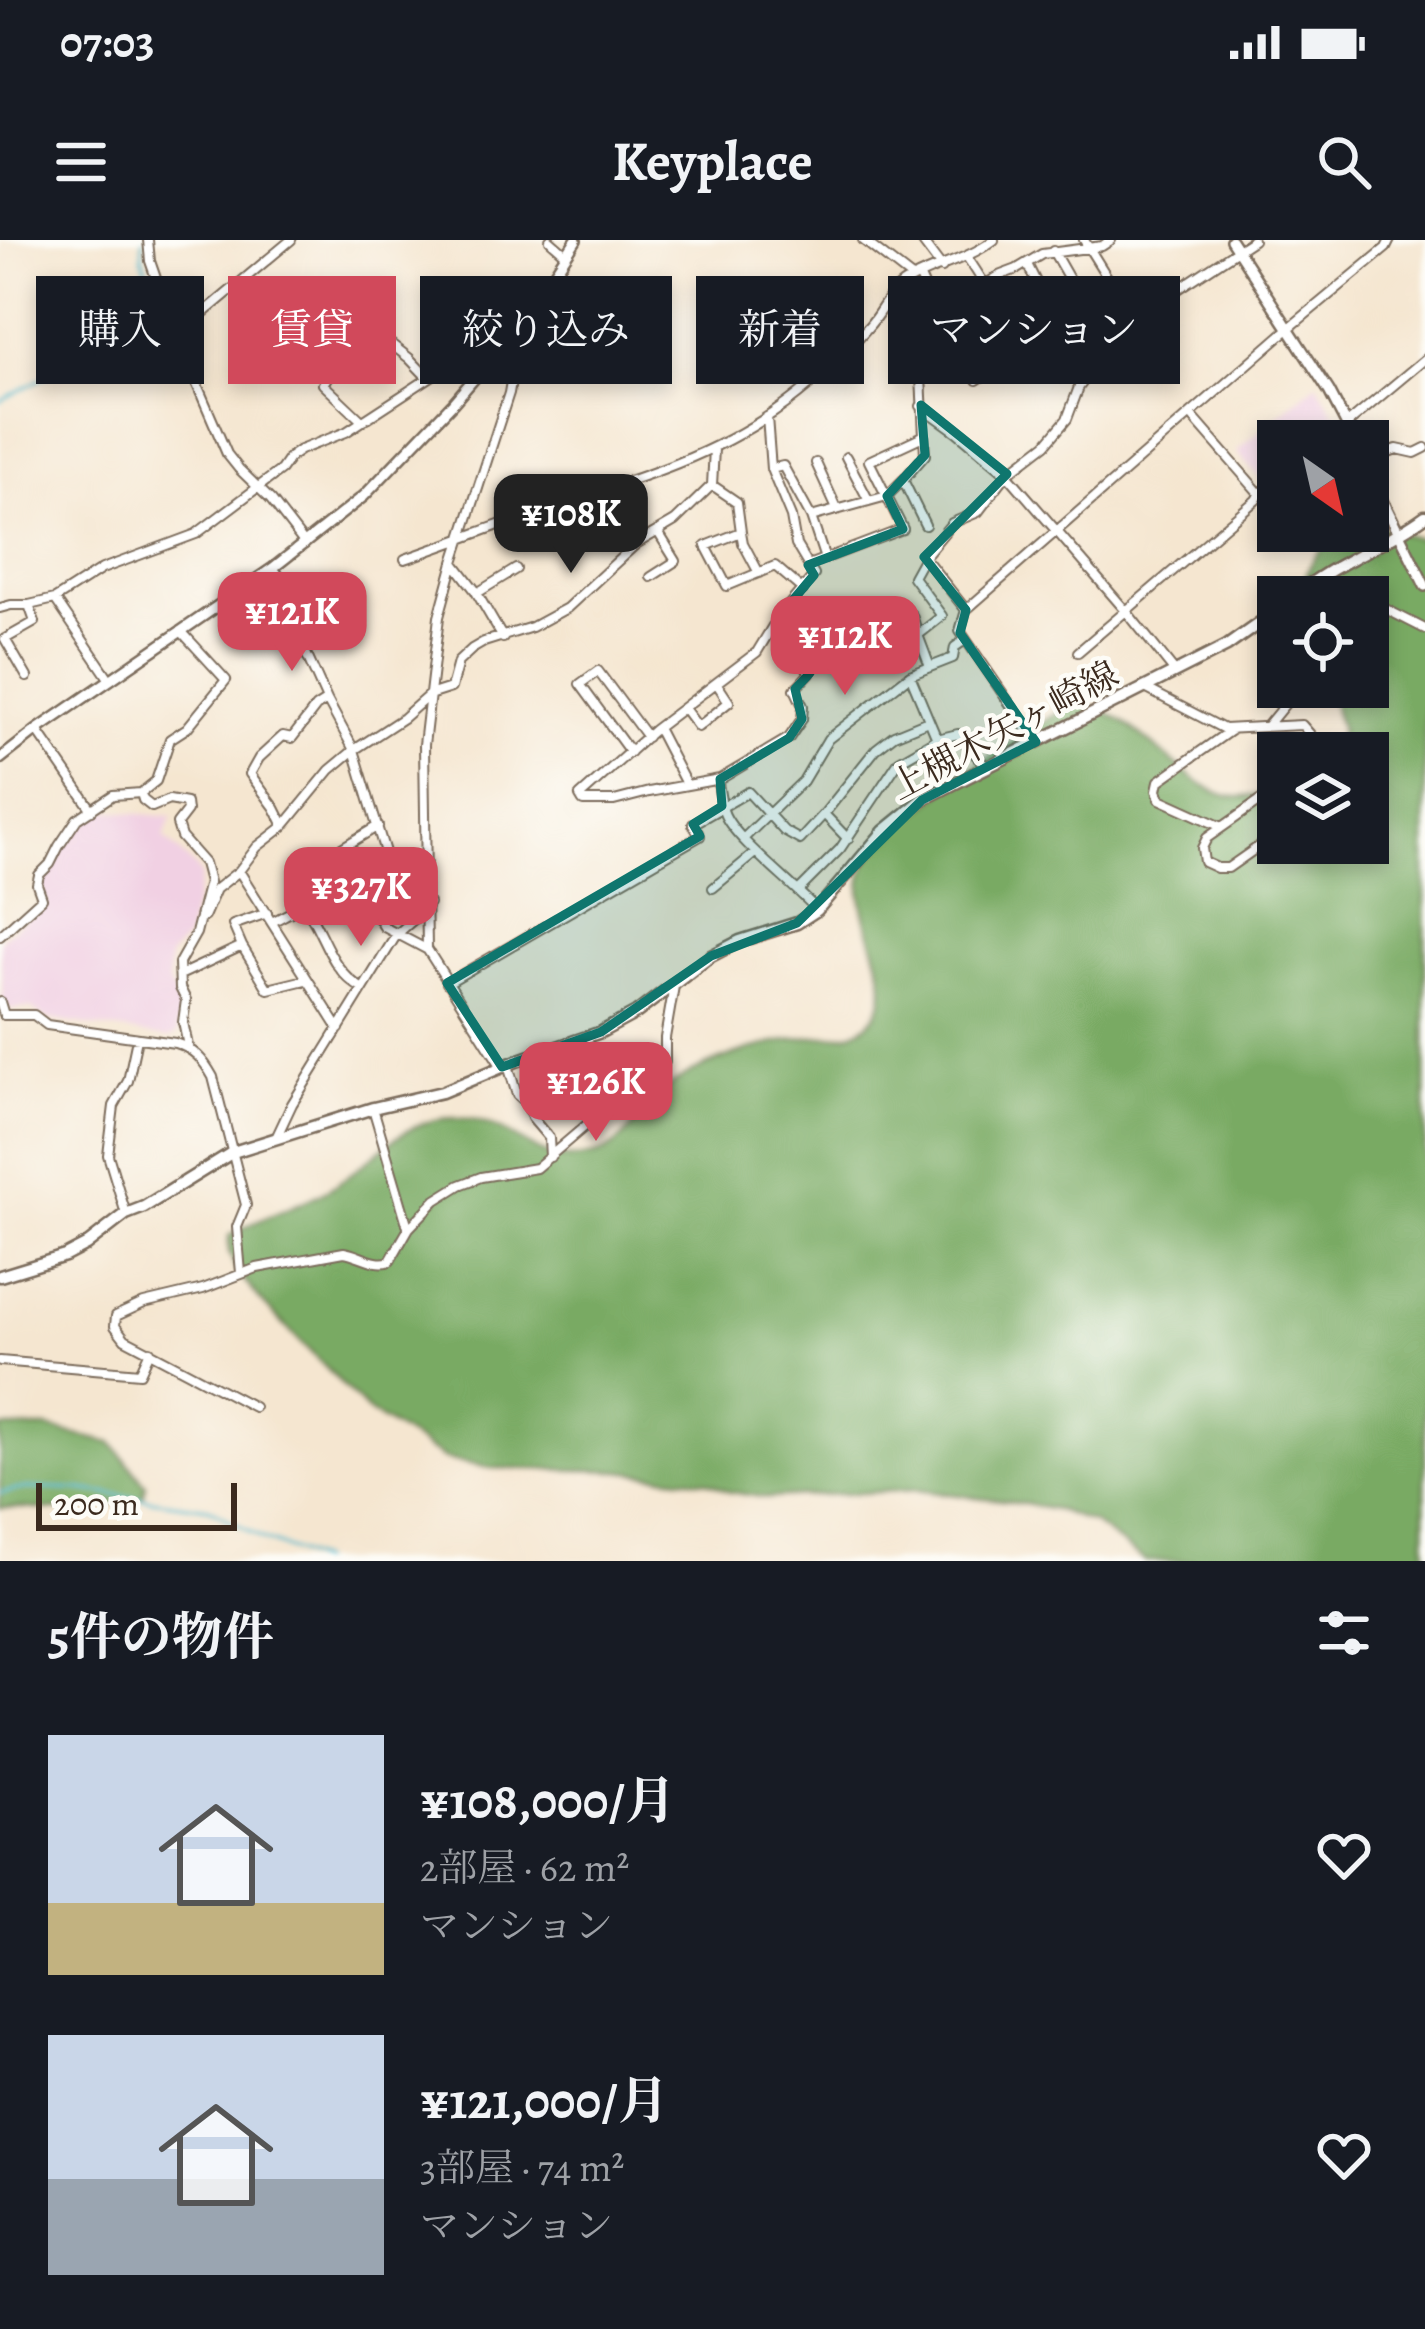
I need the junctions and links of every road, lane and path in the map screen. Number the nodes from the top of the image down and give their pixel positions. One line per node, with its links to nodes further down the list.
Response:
1 (148, 240): 18 (street)
2 (291, 240): 28 (street)
3 (550, 240): 14 (street)
4 (577, 240): 14 (street)
5 (863, 240): 20 (street)
6 (921, 240): 17 (street)
7 (994, 240): 15 (street)
8 (1111, 240): 11 (street)
9 (1252, 240): 12 (street)
10 (1391, 243): 29 (street)
11 (1087, 244): 13 (street); 26 (street)
12 (1234, 245): 29 (street); 50 (street)
13 (1053, 251): 16 (street); 25 (street)
14 (566, 254): 19 (street)
15 (967, 257): 17 (street); 22 (street)
16 (1027, 264): 23 (street); 24 (street)
17 (942, 268): 21 (street)
18 (154, 276)
19 (552, 276)
20 (913, 276)
21 (921, 276)
22 (980, 276)
23 (1002, 276)
24 (1033, 276)
25 (1067, 276)
26 (1106, 276)
27 (888, 300): 39 (street)
28 (204, 313)
29 (1288, 329): 38 (street); 40 (street)
30 (1425, 359): 41 (street)
31 (420, 370): 42 (street)
32 (420, 383): 42 (street)
33 (197, 384): 53 (street)
34 (470, 384): 68 (street)
35 (510, 384): 67 (street)
36 (921, 384): 37 (street)
37 (921, 405): 43 (street); 50 (street)
38 (1191, 415): 54 (street); 65 (street)
39 (767, 417): 45 (street); 49 (street)
40 (1344, 420)
41 (1352, 420)
42 (362, 421): 53 (street)
43 (923, 436): 51 (street); 55 (street)
44 (1425, 448): 46 (street)
45 (714, 449): 52 (street); 67 (street)
46 (1389, 452)
47 (846, 457): 57 (street)
48 (816, 463): 58 (street)
49 (771, 469): 61 (street); 73 (street)
50 (1007, 473): 65 (street); 69 (street)
51 (903, 480): 55 (street); 62 (street)
52 (712, 485): 63 (street); 64 (street)
53 (258, 487): 68 (street); 82 (street)
54 (1257, 491)
55 (887, 496): 57 (street); 71 (street)
56 (1257, 498): 86 (street)
57 (869, 501): 58 (street)
58 (837, 509): 61 (street)
59 (1389, 516): 66 (street)
60 (1425, 516): 66 (main road)
61 (811, 517): 71 (street)
62 (925, 525)
63 (658, 532): 78 (street); 94 (street)
64 (742, 532): 76 (street); 76 (street)
65 (1058, 532): 85 (street); 86 (street)
66 (1398, 535): 77 (main road); 79 (street)
67 (463, 536): 70 (street); 72 (street)
68 (305, 544): 74 (street)
69 (924, 557): 85 (street); 93 (street)
70 (405, 559)
71 (825, 559): 73 (street)
72 (454, 562): 81 (street); 105 (street)
73 (808, 565): 80 (street)
74 (273, 568): 92 (street); 106 (street)
75 (515, 569): 81 (street)
76 (759, 572): 80 (street)
77 (1322, 576)
78 (651, 577)
79 (1425, 586)
80 (803, 590): 89 (street)
81 (477, 592): 94 (street)
82 (55, 599): 83 (street); 102 (street)
83 (29, 605): 84 (street); 96 (street)
84 (0, 608)
85 (966, 610): 95 (street)
86 (1126, 610): 97 (street); 99 (street)
87 (1389, 610): 91 (street)
88 (912, 615): 93 (street)
89 (777, 619): 103 (street); 122 (street)
90 (1257, 625): 99 (main road, 上槻木矢ヶ崎線)
91 (1425, 628)
92 (182, 632): 102 (street); 124 (street)
93 (917, 635): 98 (street)
94 (503, 638): 105 (street)
95 (965, 640): 98 (street); 117 (street)
96 (3, 641): 101 (street)
97 (1078, 652)
98 (930, 668): 100 (street)
99 (1175, 673): 104 (main road, 上槻木矢ヶ崎線)
100 (910, 675): 109 (street); 128 (street)
101 (27, 677)
102 (110, 680): 113 (street)
103 (717, 684): 107 (street); 107 (street)
104 (1144, 688): 112 (street); 117 (main road, 上槻木矢ヶ崎線)
105 (430, 695): 118 (street); 142 (street)
106 (327, 700): 118 (street); 130 (street)
107 (684, 708): 111 (street)
108 (1281, 708): 110 (street)
109 (928, 721): 116 (street); 129 (street)
110 (1266, 727): 112 (street); 114 (street)
111 (657, 728): 115 (street); 123 (street)
112 (1232, 729): 132 (street)
113 (38, 730): 120 (street); 127 (street)
114 (1308, 732)
115 (647, 737): 119 (street); 119 (street)
116 (937, 739): 121 (street); 134 (street)
117 (1036, 742): 121 (main road, 上槻木矢ヶ崎線)
118 (354, 750): 130 (street); 131 (street)
119 (630, 752): 123 (street)
120 (0, 759)
121 (987, 768): 143 (main road, 上槻木矢ヶ崎線)
122 (720, 779): 123 (street); 126 (street)
123 (686, 784)
124 (141, 793): 127 (street); 145 (street)
125 (1257, 803): 132 (street)
126 (722, 806): 128 (street); 133 (street); 152 (street)
127 (92, 810): 147 (street)
128 (768, 814): 129 (street); 133 (street)
129 (824, 814): 134 (street)
130 (284, 826): 139 (street)
131 (378, 826): 138 (street); 142 (street)
132 (1222, 827): 135 (street)
133 (744, 838): 137 (street)
134 (848, 838): 141 (street)
135 (1257, 848)
136 (314, 853): 138 (street)
137 (755, 853): 140 (street); 141 (street)
138 (325, 858): 146 (street)
139 (239, 871): 144 (street); 145 (street)
140 (713, 888)
141 (800, 890): 143 (street)
142 (428, 905): 146 (street); 149 (street)
143 (817, 910): 153 (main road, 上槻木矢ヶ崎線)
144 (270, 917): 148 (street); 151 (street); 154 (street)
145 (200, 918): 150 (street)
146 (399, 932): 149 (street); 154 (street)
147 (0, 936)
148 (242, 946): 150 (street); 151 (street)
149 (428, 949): 152 (street)
150 (180, 975): 158 (street)
151 (306, 980): 156 (street)
152 (448, 982): 159 (street)
153 (674, 986): 159 (main road, 上槻木矢ヶ崎線); 163 (street)
154 (363, 989): 156 (street)
155 (0, 1002): 157 (street)
156 (339, 1029): 161 (street)
157 (137, 1039): 158 (street); 164 (street)
158 (189, 1048): 162 (street)
159 (505, 1066): 160 (main road, 上槻木矢ヶ崎線); 163 (street)
160 (373, 1108): 161 (main road, 上槻木矢ヶ崎線); 165 (street)
161 (276, 1138): 162 (main road, 上槻木矢ヶ崎線)
162 (233, 1152): 164 (main road, 上槻木矢ヶ崎線); 166 (street)
163 (550, 1159): 165 (street)
164 (126, 1214): 167 (main road, 上槻木矢ヶ崎線)
165 (409, 1228): 166 (street)
166 (241, 1273): 168 (street)
167 (0, 1276)
168 (151, 1351): 169 (street); 170 (street)
169 (0, 1361)
170 (254, 1407)

